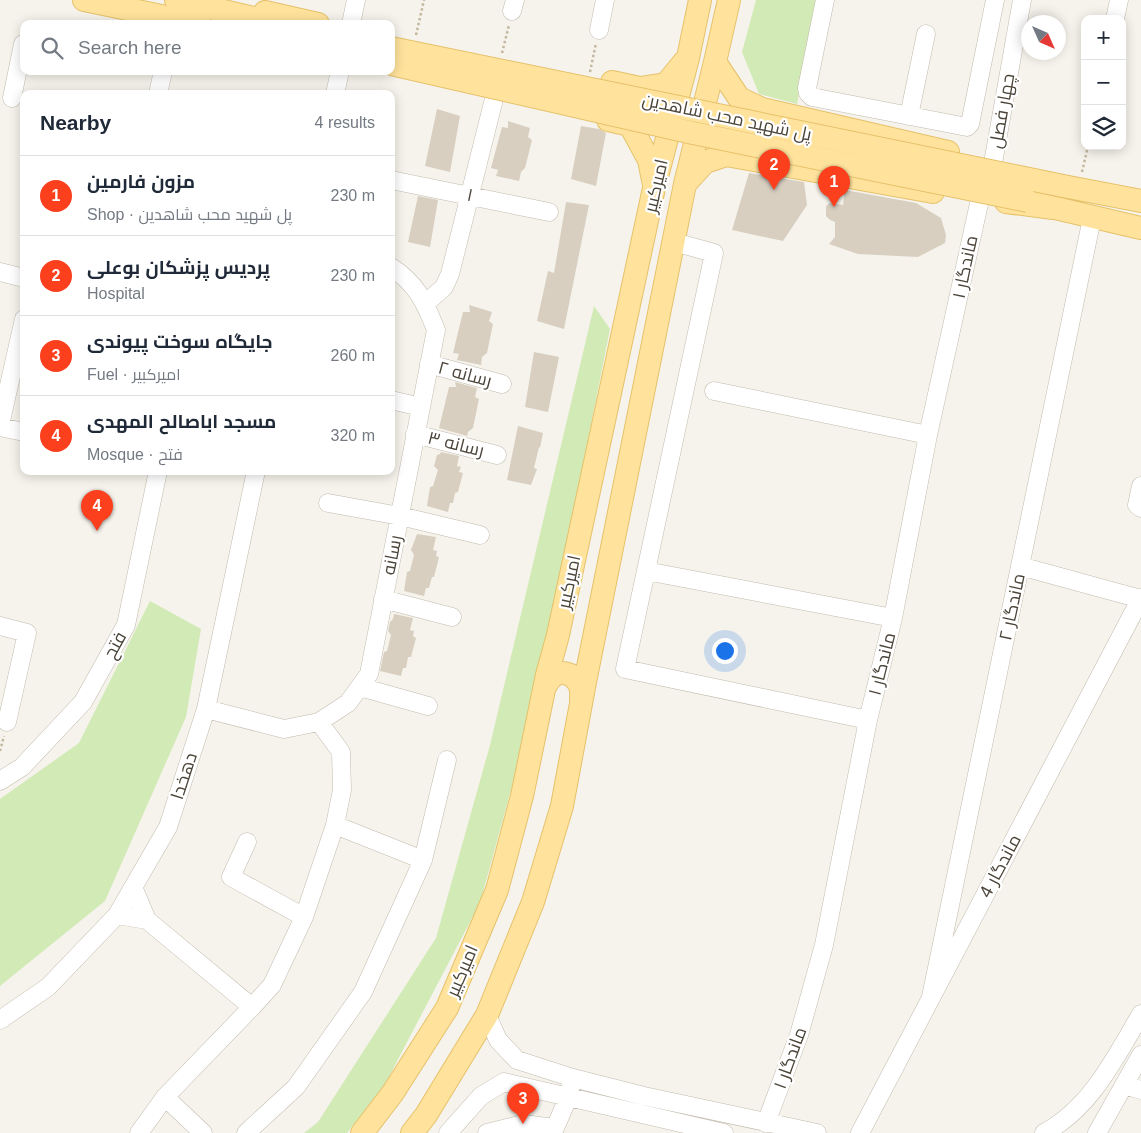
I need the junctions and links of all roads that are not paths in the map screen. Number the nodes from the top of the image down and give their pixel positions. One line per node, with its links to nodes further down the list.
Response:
1 (84, 0): 13 (main road)
2 (176, 0): 11 (main road)
3 (356, 0): 16 (street)
4 (605, 0): 17 (street)
5 (700, 0): 21 (main road, امیرکبیر)
6 (729, 0): 23 (main road, امیرکبیر)
7 (825, 0): 34 (street)
8 (995, 0): 34 (street)
9 (1022, 0): 38 (street, چهار فصل)
10 (1119, 0): 12 (street)
11 (228, 12): 14 (main road); 15 (main road)
12 (1116, 15)
13 (181, 20)
14 (263, 20)
15 (300, 20)
16 (352, 20)
17 (599, 30)
18 (926, 34): 34 (street)
19 (395, 39): 28 (main road)
20 (395, 49): 41 (main road, پل شهید محب شاهدین, bridge)
21 (688, 58): 28 (main road); 42 (main road, امیرکبیر)
22 (20, 59): 32 (street)
23 (715, 62): 33 (main road); 40 (main road, امیرکبیر)
24 (395, 65): 46 (main road, پل شهید محب شاهدین, bridge)
25 (395, 73): 31 (main road)
26 (162, 75): 29 (street)
27 (339, 75): 30 (street)
28 (640, 88): 35 (main road)
29 (159, 90)
30 (337, 90)
31 (495, 95): 35 (main road); 43 (street)
32 (12, 98)
33 (762, 109): 36 (main road); 37 (main road)
34 (914, 118): 36 (street)
35 (630, 125): 42 (main road)
36 (915, 144): 38 (main road)
37 (750, 159): 40 (main road); 44 (main road)
38 (993, 163): 41 (main road)
39 (395, 181): 43 (street, ۱)
40 (685, 184): 50 (main road, امیرکبیر)
41 (1071, 187): 45 (main road)
42 (654, 188): 80 (main road, امیرکبیر)
43 (470, 195): 47 (street, ۱); 54 (street)
44 (980, 200): 46 (main road); 64 (street, ماندگار ۱)
45 (1141, 201)
46 (1053, 208): 48 (main road)
47 (549, 212)
48 (1092, 218): 49 (main road); 73 (street, ماندگار ۲)
49 (1141, 228)
50 (674, 242): 74 (street); 81 (main road, امیرکبیر)
51 (395, 270): 54 (street, رسانه)
52 (0, 272): 53 (street)
53 (20, 277)
54 (424, 304): 56 (street, رسانه)
55 (20, 337): 61 (street)
56 (429, 364): 57 (street, رسانه ۲); 60 (street, رسانه)
57 (502, 384)
58 (714, 391): 64 (street)
59 (395, 401): 60 (street)
60 (421, 408): 63 (street, رسانه)
61 (0, 426): 62 (street)
62 (20, 431)
63 (415, 434): 65 (street, رسانه ۳); 71 (street, رسانه)
64 (928, 435): 78 (street, ماندگار ۱)
65 (497, 455)
66 (157, 475): 91 (street, فتح)
67 (255, 475): 86 (street, دهخدا)
68 (1141, 486): 70 (street)
69 (328, 503): 71 (street)
70 (1141, 508)
71 (400, 516): 72 (street); 75 (street, رسانه)
72 (480, 535)
73 (1020, 566): 76 (street); 99 (street, ماندگار ۲)
74 (646, 571): 78 (street); 87 (street)
75 (383, 599): 77 (street); 82 (street, رسانه)
76 (1141, 599): 99 (street, ماندگار 4)
77 (452, 617)
78 (893, 618): 87 (street, ماندگار ۱)
79 (0, 626): 88 (street)
80 (558, 635): 81 (main road); 83 (main road, امیرکبیر)
81 (593, 642): 84 (main road, امیرکبیر)
82 (360, 687): 85 (street); 89 (street, رسانه)
83 (544, 689): 84 (main road); 116 (main road, امیرکبیر)
84 (582, 700): 102 (main road, امیرکبیر)
85 (428, 706)
86 (206, 709): 89 (street, رسانه); 95 (street, دهخدا)
87 (868, 720): 112 (street, ماندگار ۱)
88 (7, 722)
89 (319, 722): 92 (street)
90 (447, 760): 94 (street)
91 (0, 781)
92 (335, 825): 94 (street); 97 (street)
93 (247, 842): 97 (street)
94 (424, 860): 115 (street)
95 (133, 887): 96 (street, دهخدا); 98 (street)
96 (117, 915): 98 (street); 103 (street, دهخدا)
97 (304, 917): 100 (street)
98 (147, 920): 100 (street)
99 (931, 997): 122 (street, ماندگار 4)
100 (252, 1008): 109 (street)
101 (1141, 1014): 123 (street)
102 (486, 1015): 105 (street); 117 (main road, امیرکبیر)
103 (0, 1020)
104 (1141, 1054): 106 (street)
105 (573, 1078): 108 (street); 110 (street)
106 (1124, 1085): 107 (street); 124 (street)
107 (1141, 1090)
108 (644, 1096): 111 (street); 112 (street)
109 (165, 1097): 113 (street); 114 (street)
110 (568, 1098): 111 (street); 118 (street); 119 (street)
111 (640, 1114): 120 (street)
112 (766, 1123): 121 (street)
113 (139, 1133)
114 (203, 1133)
115 (246, 1133)
116 (362, 1133)
117 (412, 1133)
118 (448, 1133)
119 (487, 1133)
120 (724, 1133)
121 (816, 1133)
122 (860, 1133)
123 (1044, 1133)
124 (1097, 1133)

